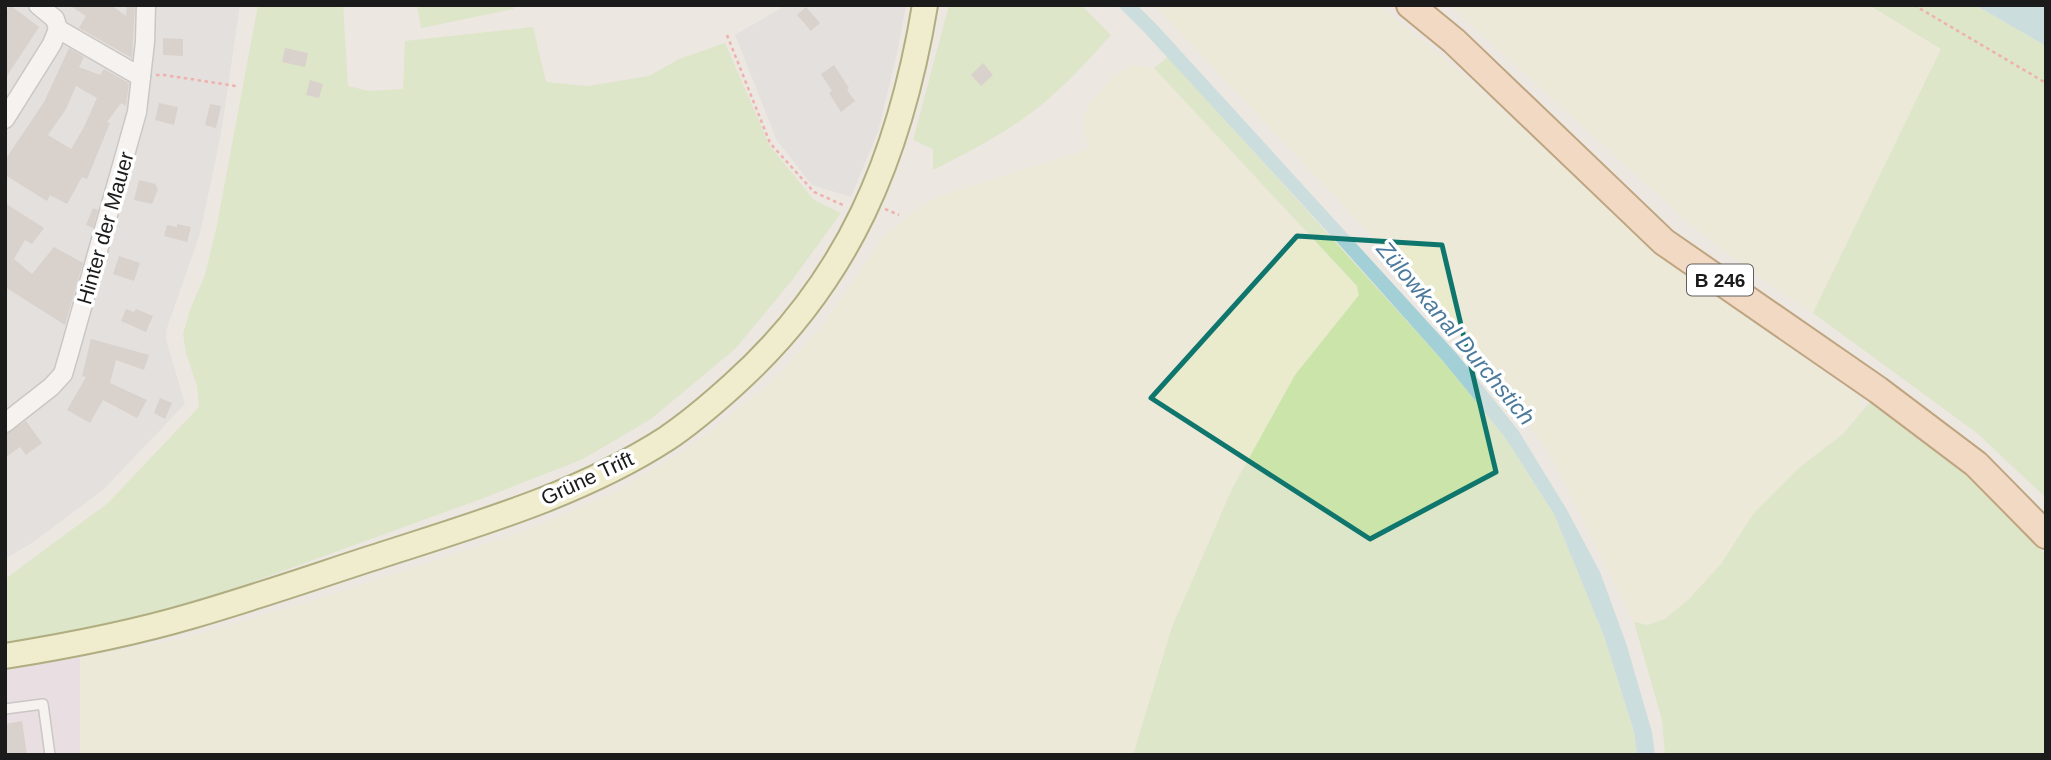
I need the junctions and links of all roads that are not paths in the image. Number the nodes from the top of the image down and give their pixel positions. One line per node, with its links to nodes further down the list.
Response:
1 (38, 5): 5 (street)
2 (146, 5): 6 (street, Hinter der Mauer)
3 (925, 5): 10 (main road, Grüne Trift)
4 (1410, 5): 9 (main road, B 246)
5 (58, 29): 6 (street); 7 (street)
6 (141, 77): 8 (street, Hinter der Mauer)
7 (5, 119)
8 (5, 423)
9 (2046, 535)
10 (5, 656)
11 (5, 709): 12 (lane)
12 (50, 755)

